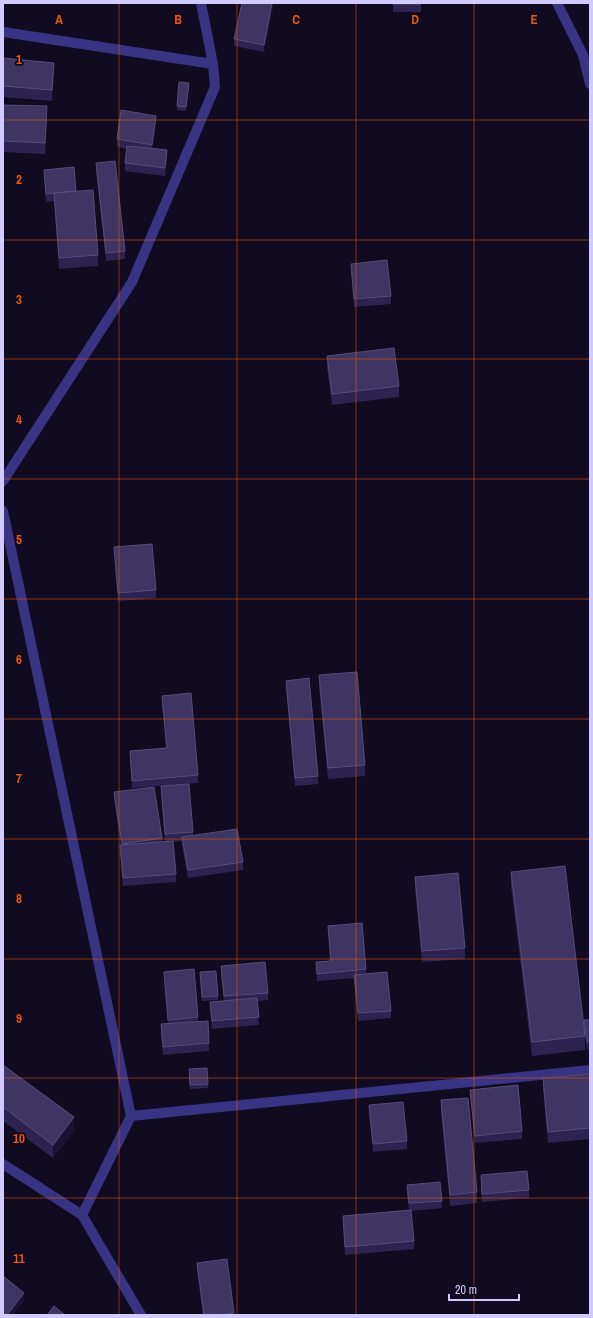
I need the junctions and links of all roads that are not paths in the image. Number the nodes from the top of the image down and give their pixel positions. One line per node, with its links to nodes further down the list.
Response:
1 (201, 3): 4 (street)
2 (557, 3): 5 (street)
3 (3, 32): 4 (street)
4 (213, 64): 6 (street)
5 (590, 84)
6 (3, 481)
7 (3, 511): 9 (street)
8 (590, 1070): 9 (street)
9 (131, 1116): 11 (street)
10 (3, 1164): 11 (street)
11 (82, 1215): 12 (street)
12 (141, 1315)

